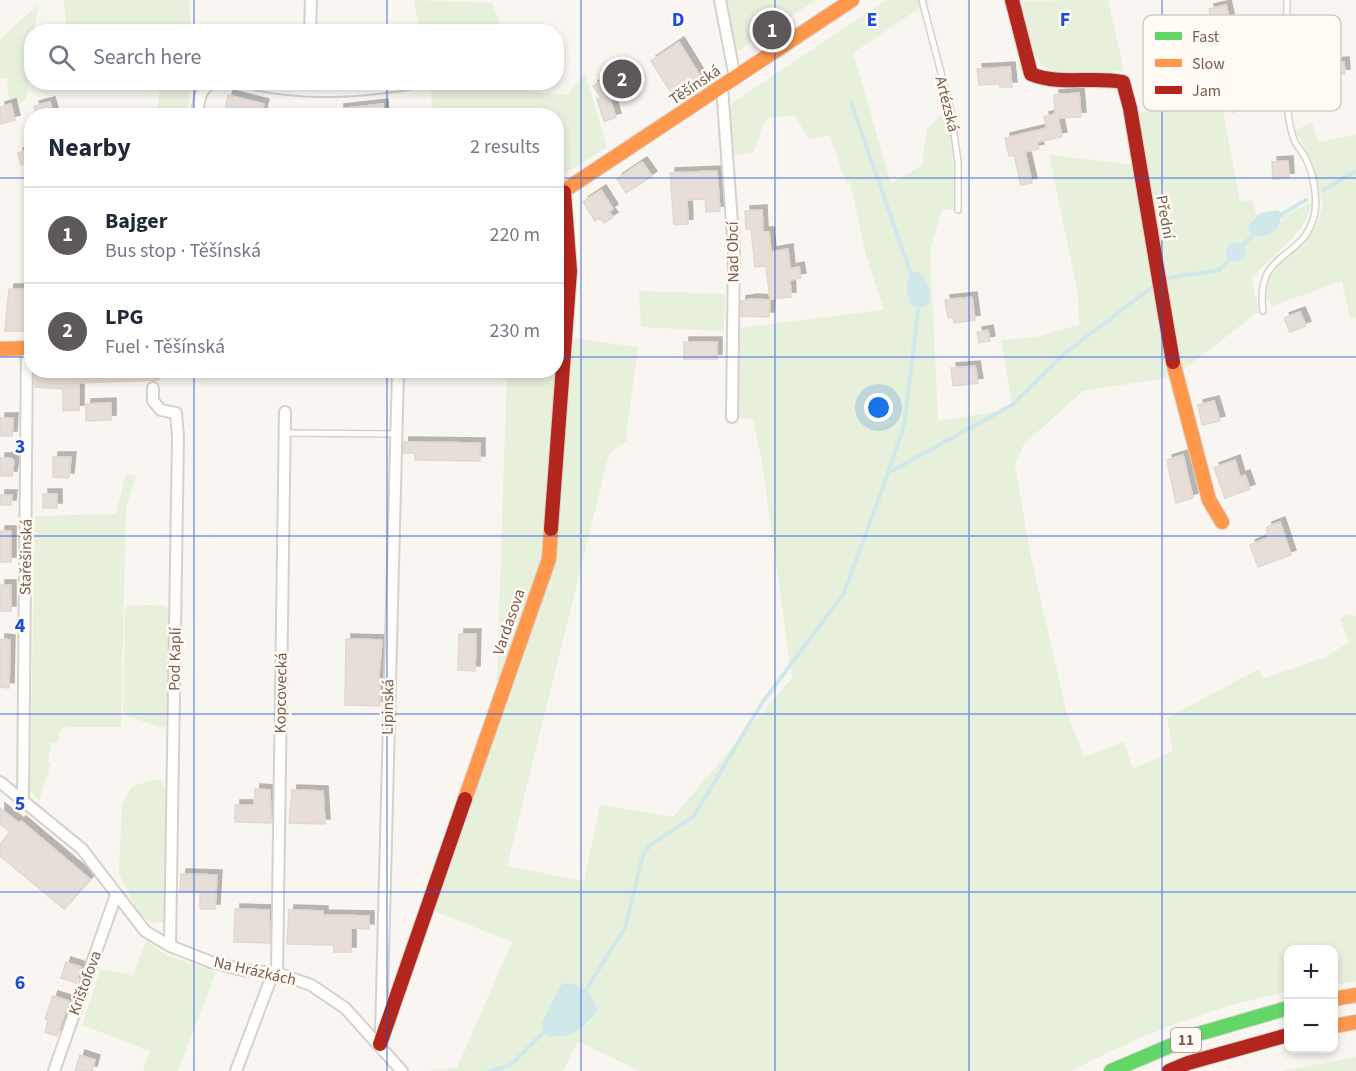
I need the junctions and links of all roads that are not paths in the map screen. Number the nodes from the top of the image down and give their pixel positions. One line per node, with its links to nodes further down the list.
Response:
1 (311, 0): 8 (street)
2 (720, 0): 9 (street)
3 (852, 0): 9 (main road, Těšínská)
4 (922, 0): 15 (lane, Artézská)
5 (1012, 0): 29 (main road, Přední)
6 (1287, 0): 7 (lane)
7 (1287, 15)
8 (310, 24)
9 (735, 78): 10 (main road, Těšínská)
10 (722, 87): 14 (main road, Těšínská); 26 (street, Nad Obcí)
11 (204, 90): 12 (street)
12 (198, 108)
13 (1290, 111): 17 (lane)
14 (564, 191)
15 (958, 210)
16 (564, 225): 20 (main road, Vardasova)
17 (1263, 311)
18 (24, 348): 19 (main road)
19 (0, 349)
20 (564, 354)
21 (28, 378): 31 (street, Stařešinská)
22 (398, 378): 28 (street, Lipinská)
23 (562, 378): 42 (main road, Vardasova)
24 (153, 388): 33 (street, Pod Kaplí)
25 (285, 412): 27 (street, Kopcovecká)
26 (732, 417)
27 (285, 432): 28 (lane); 34 (street, Kopcovecká)
28 (395, 434): 42 (street, Lipinská)
29 (1222, 522)
30 (0, 782): 31 (street, Na Hrázkách)
31 (23, 802): 32 (street, Na Hrázkách)
32 (116, 895): 33 (street, Na Hrázkách); 43 (street, Krištofova)
33 (170, 946): 34 (street, Na Hrázkách)
34 (275, 973): 42 (street, Na Hrázkách); 44 (street, Kopcovecká)
35 (1356, 994): 36 (main road)
36 (1338, 998)
37 (1284, 1009): 46 (main road, 11)
38 (1356, 1022): 39 (main road)
39 (1338, 1025)
40 (1284, 1036): 47 (main road, 11)
41 (1284, 1037): 48 (main road)
42 (380, 1044): 45 (street, Na Hrázkách)
43 (54, 1071)
44 (236, 1071)
45 (402, 1071)
46 (1111, 1071)
47 (1169, 1071)
48 (1196, 1071)

